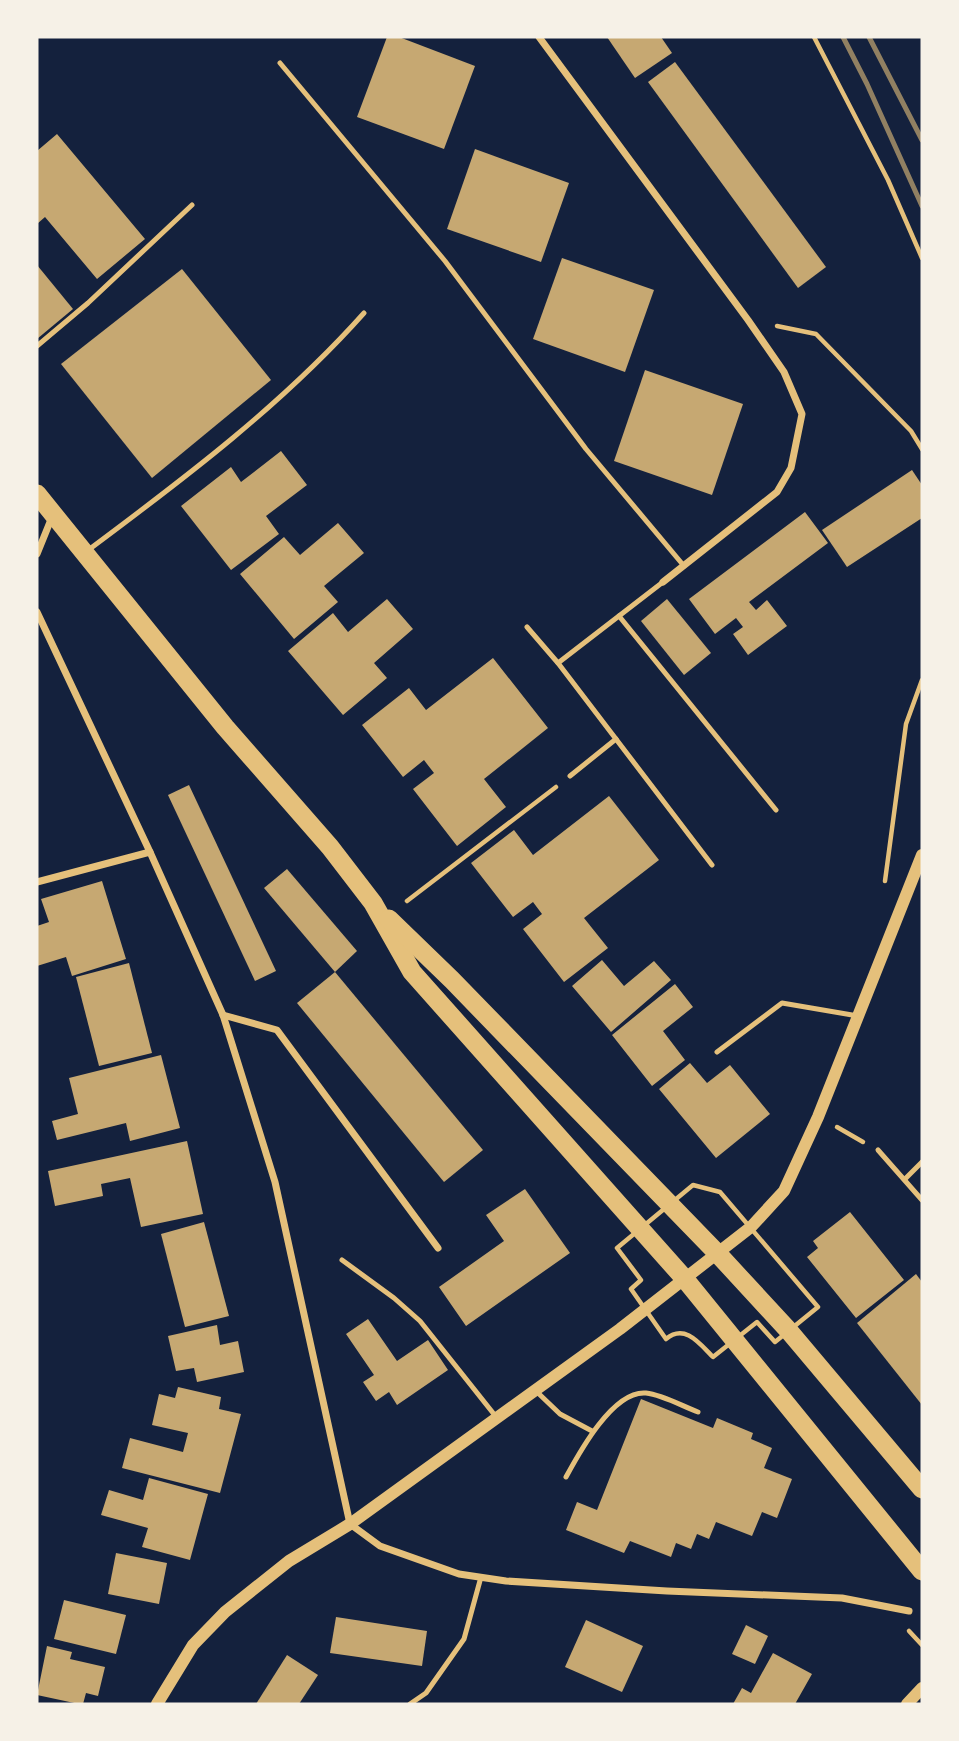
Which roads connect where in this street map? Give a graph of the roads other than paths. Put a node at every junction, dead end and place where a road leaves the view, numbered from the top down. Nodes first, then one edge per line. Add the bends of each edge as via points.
1 (539, 37) edge
2 (279, 63) dead end
3 (192, 205) dead end
4 (365, 313) dead end
5 (37, 346) edge
6 (37, 494) edge
7 (53, 514) junction
8 (85, 553) junction
9 (37, 554) edge
10 (684, 566) junction
11 (663, 582) joint
12 (37, 612) edge
13 (619, 616) junction
14 (527, 627) dead end
15 (558, 663) junction
16 (616, 739) junction
17 (570, 776) road end
18 (776, 810) dead end
19 (150, 852) junction
20 (922, 855) edge
21 (712, 865) dead end
22 (37, 882) edge
23 (380, 910) junction
24 (223, 1015) junction
25 (858, 1016) junction
26 (717, 1052) dead end
27 (878, 1150) road end
28 (922, 1162) edge
29 (905, 1180) junction
30 (922, 1200) edge
31 (438, 1248) dead end
32 (718, 1254) junction
33 (342, 1260) dead end
34 (684, 1278) junction
35 (534, 1390) junction
36 (698, 1412) dead end
37 (497, 1418) junction
38 (592, 1431) junction
39 (566, 1477) dead end
40 (922, 1489) edge
41 (350, 1524) junction
42 (922, 1571) edge
43 (481, 1577) junction
44 (909, 1611) dead end
45 (922, 1688) edge
46 (157, 1704) edge
47 (410, 1704) edge
48 (907, 1704) edge

1 - 10 street via 748,320 783,372 802,414 791,468 777,492
2 - 10 lane via 445,261 586,449
3 - 5 lane
4 - 8 lane via 255,419
6 - 7 highway
7 - 8 highway
7 - 9 street
8 - 23 highway
10 - 11 street
11 - 13 lane
12 - 19 street
13 - 15 lane
13 - 18 lane
14 - 15 lane
15 - 16 lane
16 - 17 lane
16 - 21 lane
19 - 22 street
19 - 24 street
20 - 25 street
23 - 32 highway
23 - 34 highway via 412,972
24 - 31 street via 276,1030
24 - 41 street via 275,1182
25 - 26 lane via 782,1003
25 - 32 street via 783,1191 751,1227
27 - 29 lane
28 - 29 lane
29 - 30 lane
32 - 34 street
32 - 40 highway
33 - 37 lane via 419,1321
34 - 35 street
34 - 42 highway
35 - 37 street
35 - 38 lane via 560,1414
36 - 38 lane via 640,1393
37 - 41 street
38 - 39 lane
41 - 43 street via 380,1546 458,1574
41 - 46 street via 289,1561 225,1612 193,1645
43 - 44 street via 842,1598
43 - 47 lane via 464,1639 426,1693
45 - 48 street

